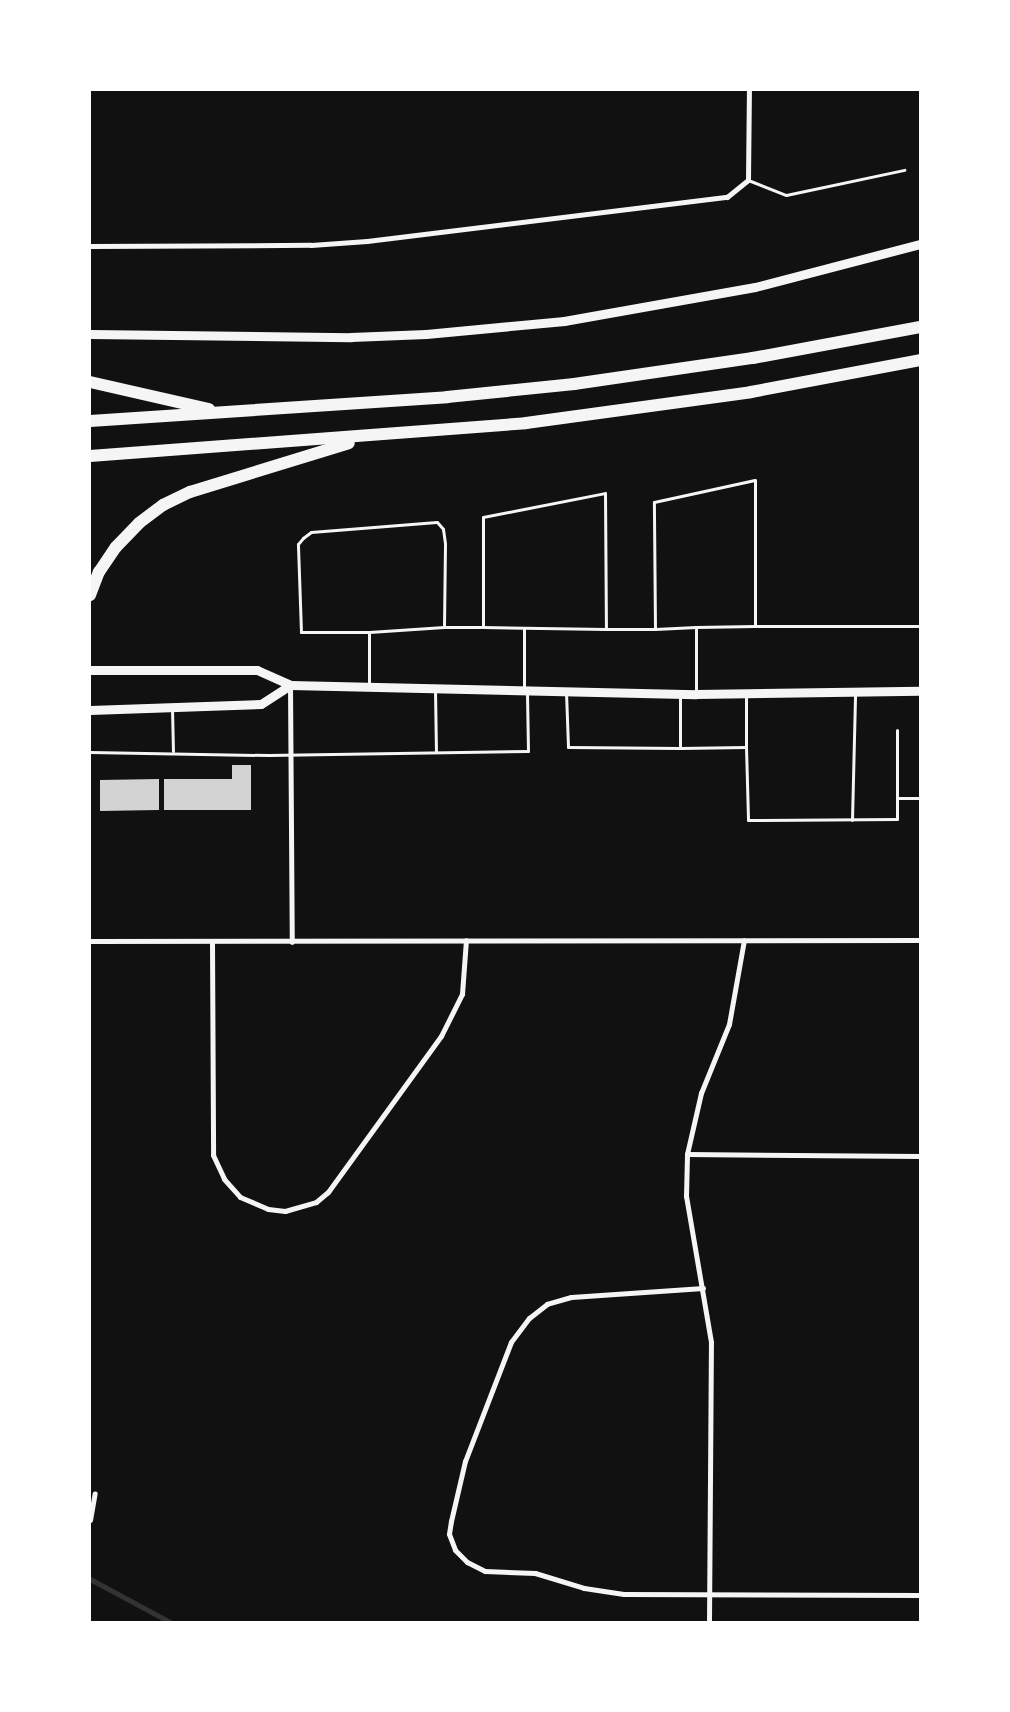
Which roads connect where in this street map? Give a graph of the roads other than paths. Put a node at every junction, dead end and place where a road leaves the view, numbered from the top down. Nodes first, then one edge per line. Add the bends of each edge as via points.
1 (749, 90) edge
2 (904, 170) dead end
3 (748, 180) junction
4 (920, 244) edge
5 (90, 246) edge
6 (920, 327) edge
7 (90, 334) edge
8 (920, 360) edge
9 (90, 382) edge
10 (223, 413) junction
11 (90, 422) edge
12 (370, 437) junction
13 (90, 456) edge
14 (90, 595) edge
15 (754, 626) junction
16 (920, 626) edge
17 (444, 627) junction
18 (483, 627) junction
19 (696, 627) junction
20 (524, 628) junction
21 (654, 629) junction
22 (606, 630) junction
23 (369, 632) junction
24 (90, 670) edge
25 (290, 685) junction
26 (369, 686) junction
27 (436, 687) junction
28 (525, 688) junction
29 (566, 689) junction
30 (920, 691) edge
31 (854, 692) junction
32 (680, 694) junction
33 (696, 694) junction
34 (746, 694) junction
35 (172, 707) junction
36 (90, 710) edge
37 (897, 730) dead end
38 (746, 747) junction
39 (680, 748) junction
40 (173, 751) junction
41 (90, 752) edge
42 (436, 752) junction
43 (291, 754) junction
44 (897, 798) junction
45 (920, 798) edge
46 (852, 820) junction
47 (466, 940) junction
48 (744, 940) junction
49 (920, 940) edge
50 (90, 941) edge
51 (212, 942) junction
52 (292, 942) junction
53 (687, 1154) junction
54 (920, 1156) edge
55 (703, 1288) junction
56 (95, 1493) dead end
57 (90, 1520) edge
58 (708, 1595) junction
59 (920, 1595) edge
60 (709, 1622) edge

1 - 3 street
2 - 3 lane via 786,195
3 - 5 street via 726,197 367,241 285,246
4 - 7 main road via 755,287 564,321 426,334 351,337
6 - 10 highway via 753,358 574,384
8 - 12 highway via 751,392 632,410
9 - 10 highway
10 - 11 highway
12 - 13 highway
12 - 14 highway via 190,492 163,506 139,523 116,547 99,572
15 - 16 lane
15 - 19 lane
15 - 21 lane via 754,480 654,502
17 - 18 lane
17 - 23 lane
17 - 23 lane via 445,544 443,529 437,522 311,532 298,544 301,632
18 - 20 lane
18 - 22 lane via 483,517 605,494
19 - 21 lane
19 - 33 lane
20 - 22 lane
20 - 28 lane
21 - 22 lane
23 - 26 lane
24 - 25 main road via 257,670
25 - 26 main road
25 - 35 main road via 261,704
25 - 43 street
26 - 27 main road
27 - 28 main road
27 - 42 lane
28 - 29 main road
28 - 42 lane via 528,751
29 - 32 main road
29 - 39 lane via 568,747
30 - 31 main road
31 - 34 main road
31 - 46 lane
32 - 33 main road
32 - 39 lane
33 - 34 main road
34 - 38 lane
35 - 36 main road
35 - 40 lane
37 - 44 lane
38 - 39 lane
38 - 46 lane via 748,820
40 - 41 lane
40 - 43 lane
42 - 43 lane
43 - 52 street
44 - 45 lane
44 - 46 lane via 897,819
47 - 48 street
47 - 51 street via 462,994 441,1036 328,1192 316,1202 285,1211 268,1209 240,1196 224,1179 213,1155
47 - 52 street
48 - 49 street
48 - 53 street via 729,1024 701,1094
50 - 51 street
51 - 52 street
53 - 54 street
53 - 55 street via 686,1196
55 - 58 street via 711,1342
55 - 58 street via 571,1297 547,1304 529,1318 511,1342 465,1461 450,1534 455,1550 467,1562 485,1570 535,1573 602,1592
56 - 57 street
58 - 59 street
58 - 60 street

